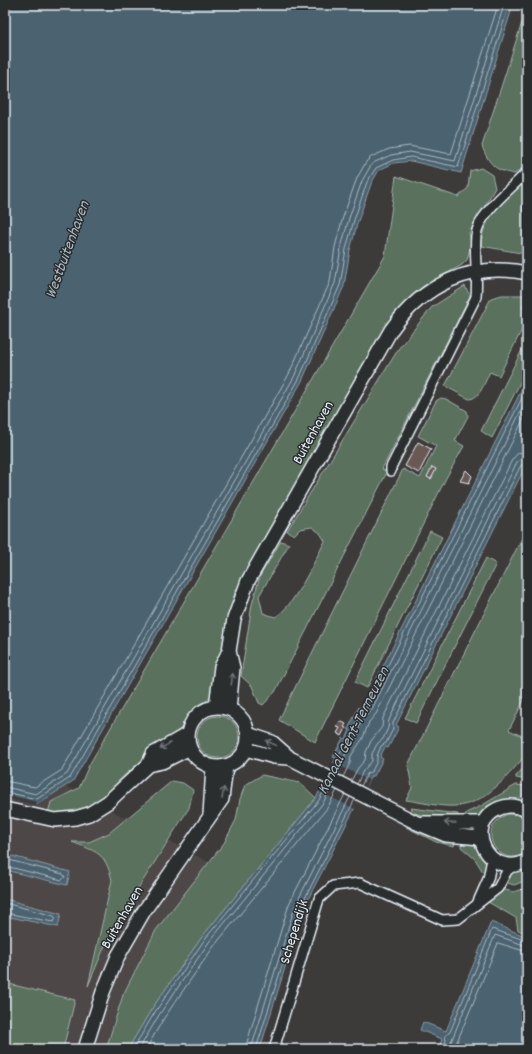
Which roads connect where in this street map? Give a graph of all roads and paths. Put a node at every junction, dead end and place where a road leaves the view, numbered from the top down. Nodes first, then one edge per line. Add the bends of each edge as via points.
1 (527, 172) edge
2 (478, 272) junction
3 (527, 273) edge
4 (391, 471) dead end
5 (229, 651) junction
6 (216, 707) junction
7 (229, 708) junction
8 (188, 734) junction
9 (248, 734) junction
10 (190, 748) junction
11 (246, 749) junction
12 (290, 758) junction
13 (148, 765) junction
14 (226, 766) junction
15 (213, 767) junction
16 (525, 805) edge
17 (5, 809) edge
18 (210, 815) junction
19 (417, 823) junction
20 (484, 823) junction
21 (481, 838) junction
22 (492, 859) junction
23 (527, 861) edge
24 (514, 866) junction
25 (476, 905) junction
26 (85, 1049) edge
27 (274, 1049) edge

1 - 2 street via 499,198 481,222 476,234
2 - 3 main road, Buitenhaven via 512,270
2 - 4 street via 476,297
2 - 5 main road, Buitenhaven via 453,278 429,292 402,314 391,330 254,568 234,619
5 - 6 main road, Buitenhaven via 221,667
7 -> 5 main road, Buitenhaven via 233,668
6 - 7 main road
6 - 8 main road via 198,714 190,725
7 - 9 main road via 240,716
8 - 10 main road
8 -> 13 main road via 153,754
9 - 11 main road
12 -> 9 main road via 272,742
10 - 13 main road via 162,762
10 - 15 main road via 200,762
11 - 12 main road via 274,757
11 - 14 main road via 238,760
12 - 19 main road
13 - 17 main road via 108,802 89,814 54,820
14 - 15 main road
18 -> 14 main road, Buitenhaven via 222,799
15 - 18 main road, Buitenhaven
16 - 20 main road via 504,806 489,815
18 - 26 main road, Buitenhaven via 199,835 144,911 118,956 103,992
20 -> 19 main road
19 - 21 main road via 446,835
20 - 21 main road
21 - 22 main road via 486,853
22 - 24 main road
22 - 25 street, Schependijk via 488,879
23 - 24 main road
24 - 25 street, Schependijk via 507,871 498,888
25 - 27 street, Schependijk via 458,919 442,920 360,883 333,886 319,899

